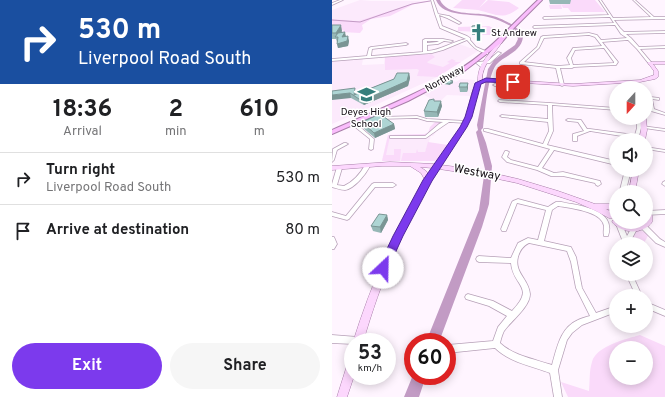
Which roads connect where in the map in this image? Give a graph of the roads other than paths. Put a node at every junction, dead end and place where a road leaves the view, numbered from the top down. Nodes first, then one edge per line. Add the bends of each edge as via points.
1 (342, 0) edge
2 (432, 0) edge
3 (537, 0) edge
4 (540, 0) edge
5 (600, 0) edge
6 (634, 0) edge
7 (332, 4) edge
8 (436, 14) junction
9 (611, 17) junction
10 (544, 18) dead end
11 (653, 18) junction
12 (665, 18) edge
13 (460, 23) dead end
14 (615, 24) junction
15 (512, 25) junction
16 (534, 27) dead end
17 (665, 32) edge
18 (622, 33) junction
19 (469, 39) junction
20 (502, 39) junction
21 (630, 39) junction
22 (451, 41) dead end
23 (599, 41) junction
24 (406, 44) dead end
25 (394, 46) junction
26 (604, 47) junction
27 (665, 47) edge
28 (638, 48) junction
29 (409, 51) dead end
30 (485, 51) junction
31 (425, 52) junction
32 (350, 53) dead end
33 (499, 53) dead end
34 (369, 55) junction
35 (332, 60) edge
36 (650, 63) junction
37 (665, 63) edge
38 (483, 64) junction
39 (558, 67) junction
40 (572, 67) junction
41 (483, 81) junction
42 (640, 81) edge
43 (609, 82) edge
44 (562, 84) junction
45 (658, 99) dead end
46 (500, 101) dead end
47 (550, 104) junction
48 (609, 108) edge
49 (665, 114) edge
50 (502, 117) dead end
51 (568, 120) dead end
52 (449, 121) junction
53 (551, 121) junction
54 (466, 122) junction
55 (332, 127) edge
56 (644, 127) joint
57 (486, 130) dead end
58 (665, 130) edge
59 (586, 131) junction
60 (332, 132) edge
61 (609, 133) edge
62 (641, 133) edge
63 (392, 137) dead end
64 (399, 137) junction
65 (575, 140) dead end
66 (398, 143) dead end
67 (346, 144) dead end
68 (544, 146) junction
69 (552, 148) junction
70 (371, 149) dead end
71 (653, 149) edge
72 (665, 151) edge
73 (507, 152) dead end
74 (332, 160) edge
75 (609, 161) edge
76 (409, 164) junction
77 (367, 166) junction
78 (438, 167) junction
79 (336, 168) edge
80 (539, 169) junction
81 (428, 180) junction
82 (598, 184) dead end
83 (393, 185) dead end
84 (593, 206) junction
85 (609, 206) edge
86 (549, 209) junction
87 (653, 212) edge
88 (665, 212) edge
89 (332, 214) edge
90 (609, 216) edge
91 (504, 229) dead end
92 (634, 229) edge
93 (646, 229) edge
94 (606, 234) dead end
95 (629, 237) edge
96 (332, 239) edge
97 (540, 242) junction
98 (665, 245) edge
99 (332, 247) edge
100 (479, 259) dead end
101 (514, 260) junction
102 (468, 297) dead end
103 (653, 308) edge
104 (609, 311) edge
105 (665, 313) edge
106 (512, 316) junction
107 (594, 316) junction
108 (361, 333) edge
109 (332, 339) edge
110 (344, 340) edge
111 (496, 344) junction
112 (456, 348) edge
113 (554, 370) junction
114 (346, 385) edge
115 (342, 397) edge
116 (558, 397) edge

1 - 7 street
2 - 8 street
3 - 15 highway, Northway
4 - 15 highway, Northway
5 - 9 street
6 - 11 street
8 - 13 street
8 - 19 street via 443,29
9 - 10 street
9 - 11 street
9 - 14 street
11 - 12 street
14 - 16 street
14 - 18 street
15 - 20 highway, Northway
15 - 30 highway, Northway
17 - 18 street
18 - 21 street
19 - 30 street via 475,48
19 - 31 street via 443,50
20 - 30 highway, Northway
20 - 38 main road
21 - 23 street
21 - 28 street
22 - 31 street via 425,40
23 - 26 street
23 - 39 street via 591,34 543,37 535,51 521,62
24 - 25 street
25 - 29 street via 395,52
25 - 34 street via 371,48
26 - 40 street via 574,49 569,58
26 - 40 street via 615,64
27 - 28 street
28 - 36 street
30 - 55 highway, Northway via 424,86
30 - 60 highway, Northway via 456,74 428,89
31 - 34 street
32 - 34 street via 349,55
33 - 38 street
34 - 35 street
36 - 37 main road
36 - 42 main road via 656,76
38 - 41 main road
39 - 40 street
39 - 44 street
41 - 44 main road
41 - 54 main road via 476,85
43 - 44 main road
45 - 49 street via 650,97 652,110
46 - 47 street
47 - 48 street
47 - 53 street
50 - 53 street
51 - 59 street via 579,121
52 - 54 street
52 - 64 street via 426,137
52 - 70 street via 381,116 357,127 372,139
53 - 68 street via 550,135
54 - 78 main road
56 - 58 street
56 - 62 main road
57 - 68 street
59 - 61 street
59 - 65 street via 575,135
63 - 64 street
64 - 66 street
67 - 74 street via 335,149
68 - 69 street
69 - 75 street
69 - 80 street
71 - 72 street
73 - 80 street via 504,157 509,161
76 - 77 main road, Westway
76 - 78 main road, Westway
76 - 81 main road via 424,172
77 - 79 main road, Westway
77 - 79 street via 352,184 345,188 334,186
78 - 81 main road
78 - 84 main road, Westway via 500,177
80 - 82 street via 552,175 563,174
81 - 108 main road via 383,268
83 - 89 street via 374,185 347,218
84 - 85 main road, Westway
84 - 90 main road, Westway
86 - 91 street via 515,202
86 - 94 street via 557,204 593,211 607,223
86 - 97 street
87 - 88 street
92 - 95 street
93 - 98 street
96 - 99 street
97 - 101 street via 523,242
97 - 107 street via 569,249 572,253 580,289
100 - 101 street
101 - 106 street via 516,271 527,292 523,304
102 - 106 street via 491,303
103 - 105 street
104 - 107 street
106 - 111 street via 501,328
107 - 113 street via 569,331 564,338
109 - 110 street
111 - 112 street
111 - 113 street via 500,350
113 - 116 street
114 - 115 main road

